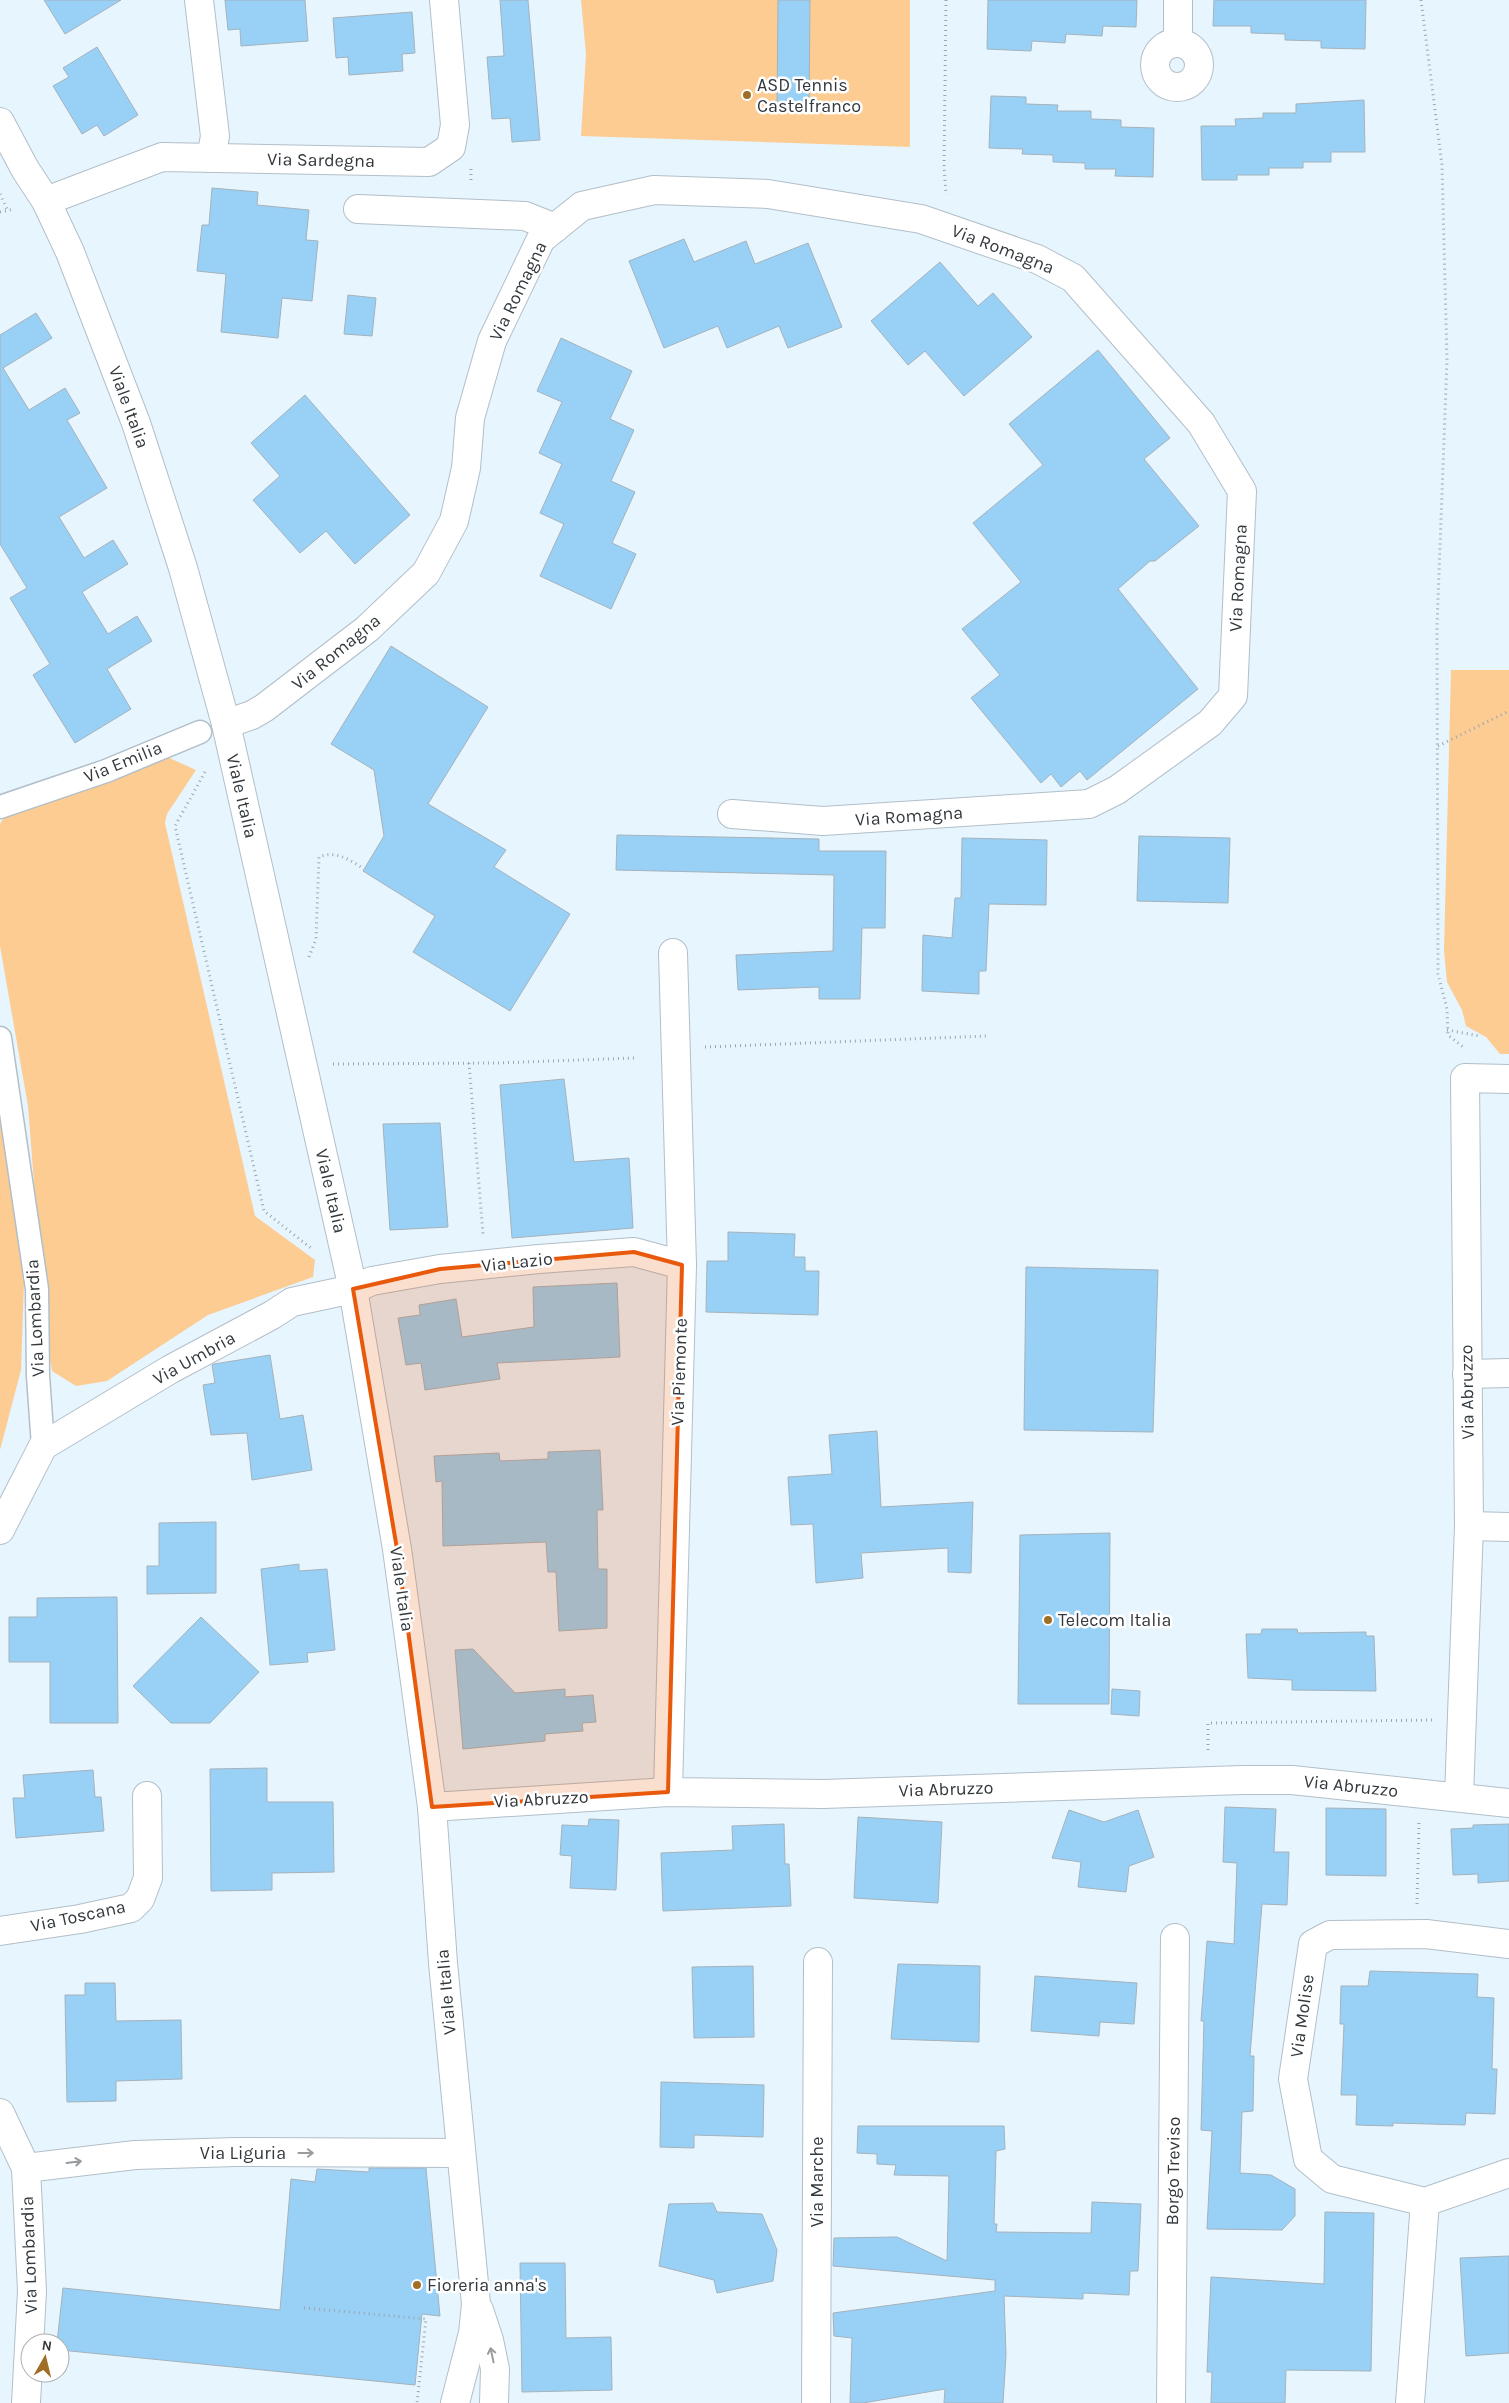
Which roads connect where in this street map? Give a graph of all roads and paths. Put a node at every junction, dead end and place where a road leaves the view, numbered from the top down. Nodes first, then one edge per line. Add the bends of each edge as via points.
1 (199, 0) edge
2 (444, 0) edge
3 (946, 0) edge
4 (1178, 0) edge
5 (1421, 0) edge
6 (1178, 43) dead end
7 (0, 122) edge
8 (211, 158) junction
9 (0, 194) edge
10 (46, 201) junction
11 (13, 208) dead end
12 (358, 209) dead end
13 (7, 210) junction
14 (0, 212) edge
15 (555, 228) junction
16 (949, 228) junction
17 (1509, 711) edge
18 (226, 724) junction
19 (200, 732) joint
20 (1438, 746) junction
21 (0, 807) edge
22 (732, 814) dead end
23 (364, 869) dead end
24 (673, 952) dead end
25 (306, 962) dead end
26 (1447, 1030) junction
27 (1448, 1035) dead end
28 (987, 1036) dead end
29 (1480, 1036) dead end
30 (0, 1038) edge
31 (700, 1047) dead end
32 (634, 1058) dead end
33 (469, 1062) junction
34 (328, 1064) dead end
35 (1509, 1079) edge
36 (318, 1253) dead end
37 (486, 1265) junction
38 (682, 1265) junction
39 (353, 1289) junction
40 (1509, 1373) edge
41 (1467, 1374) junction
42 (44, 1446) junction
43 (1469, 1526) junction
44 (1509, 1526) edge
45 (0, 1530) edge
46 (1433, 1720) dead end
47 (1208, 1756) dead end
48 (668, 1792) junction
49 (1420, 1793) junction
50 (147, 1796) dead end
51 (1459, 1796) junction
52 (1509, 1803) edge
53 (432, 1806) junction
54 (0, 1931) edge
55 (1416, 1935) junction
56 (1175, 1938) dead end
57 (1509, 1944) edge
58 (818, 1962) dead end
59 (0, 2113) edge
60 (460, 2153) junction
61 (26, 2168) junction
62 (1509, 2172) edge
63 (1426, 2202) junction
64 (476, 2304) junction
65 (304, 2308) dead end
66 (26, 2403) edge
67 (417, 2403) edge
68 (455, 2403) edge
69 (494, 2403) edge
70 (816, 2403) edge
71 (1171, 2403) edge
72 (1410, 2403) edge

1 - 8 street via 215,136
2 - 8 street, Via Sardegna via 455,125 451,147 429,162
3 - 16 path via 944,167
4 - 6 street
5 - 20 path via 1442,166 1446,340 1437,626
7 - 10 street, Viale Italia via 24,169
8 - 10 street, Via Sardegna via 162,157
9 - 13 path
10 - 18 street, Viale Italia via 77,270 136,423 183,568
11 - 13 path
12 - 15 street via 525,216
13 - 14 path
15 - 16 street, Via Romagna via 582,206 654,190 768,194 921,219
15 - 18 street, Via Romagna via 541,239 492,341 470,418 466,468 454,521 426,573 367,629 264,708
16 - 22 street, Via Romagna via 1037,259 1073,278 1201,423 1242,491 1232,696 1210,723 1117,790 1089,804 824,821
17 - 20 path
18 - 39 street, Viale Italia
19 - 21 street, Via Emilia via 106,771
19 - 36 path via 207,769 175,826 264,1211
20 - 26 path via 1438,974 1447,1009
23 - 25 path via 340,855 319,857 316,939
24 - 38 street, Via Piemonte
26 - 27 path
26 - 29 path
28 - 31 path
30 - 42 street, Via Lombardia via 37,1289 38,1376
32 - 33 path
33 - 34 path
33 - 37 path
35 - 41 street, Via Abruzzo via 1465,1078
37 - 38 street, Via Lazio via 634,1252
37 - 39 street, Via Lazio via 372,1281
38 - 48 street, Via Piemonte
39 - 42 street, Via Umbria via 292,1302 171,1369
39 - 53 street, Viale Italia via 397,1550
40 - 41 street
41 - 43 street, Via Abruzzo
42 - 45 street
43 - 44 street
43 - 51 street, Via Abruzzo
46 - 47 path via 1208,1723
48 - 49 street, Via Abruzzo via 823,1794 1292,1780
48 - 53 street, Via Abruzzo
49 - 51 street, Via Abruzzo
49 - 55 path
50 - 54 street, Via Toscana via 148,1878 140,1899 131,1908
51 - 52 street, Via Abruzzo
53 - 60 street, Viale Italia
55 - 57 street, Via Molise
55 - 63 street, Via Molise via 1330,1935 1313,1944 1293,2079 1308,2159 1332,2179
56 - 71 street, Borgo Treviso
58 - 70 street, Via Marche
59 - 61 street, Via Lombardia
61 -> 60 street, Via Liguria via 135,2155
60 - 64 street, Viale Italia
61 - 66 street, Via Lombardia via 32,2291
62 - 63 street
63 - 72 street
64 - 68 street, Viale Italia via 473,2333
69 -> 64 street, Viale Italia via 495,2369
65 - 67 path via 426,2319

